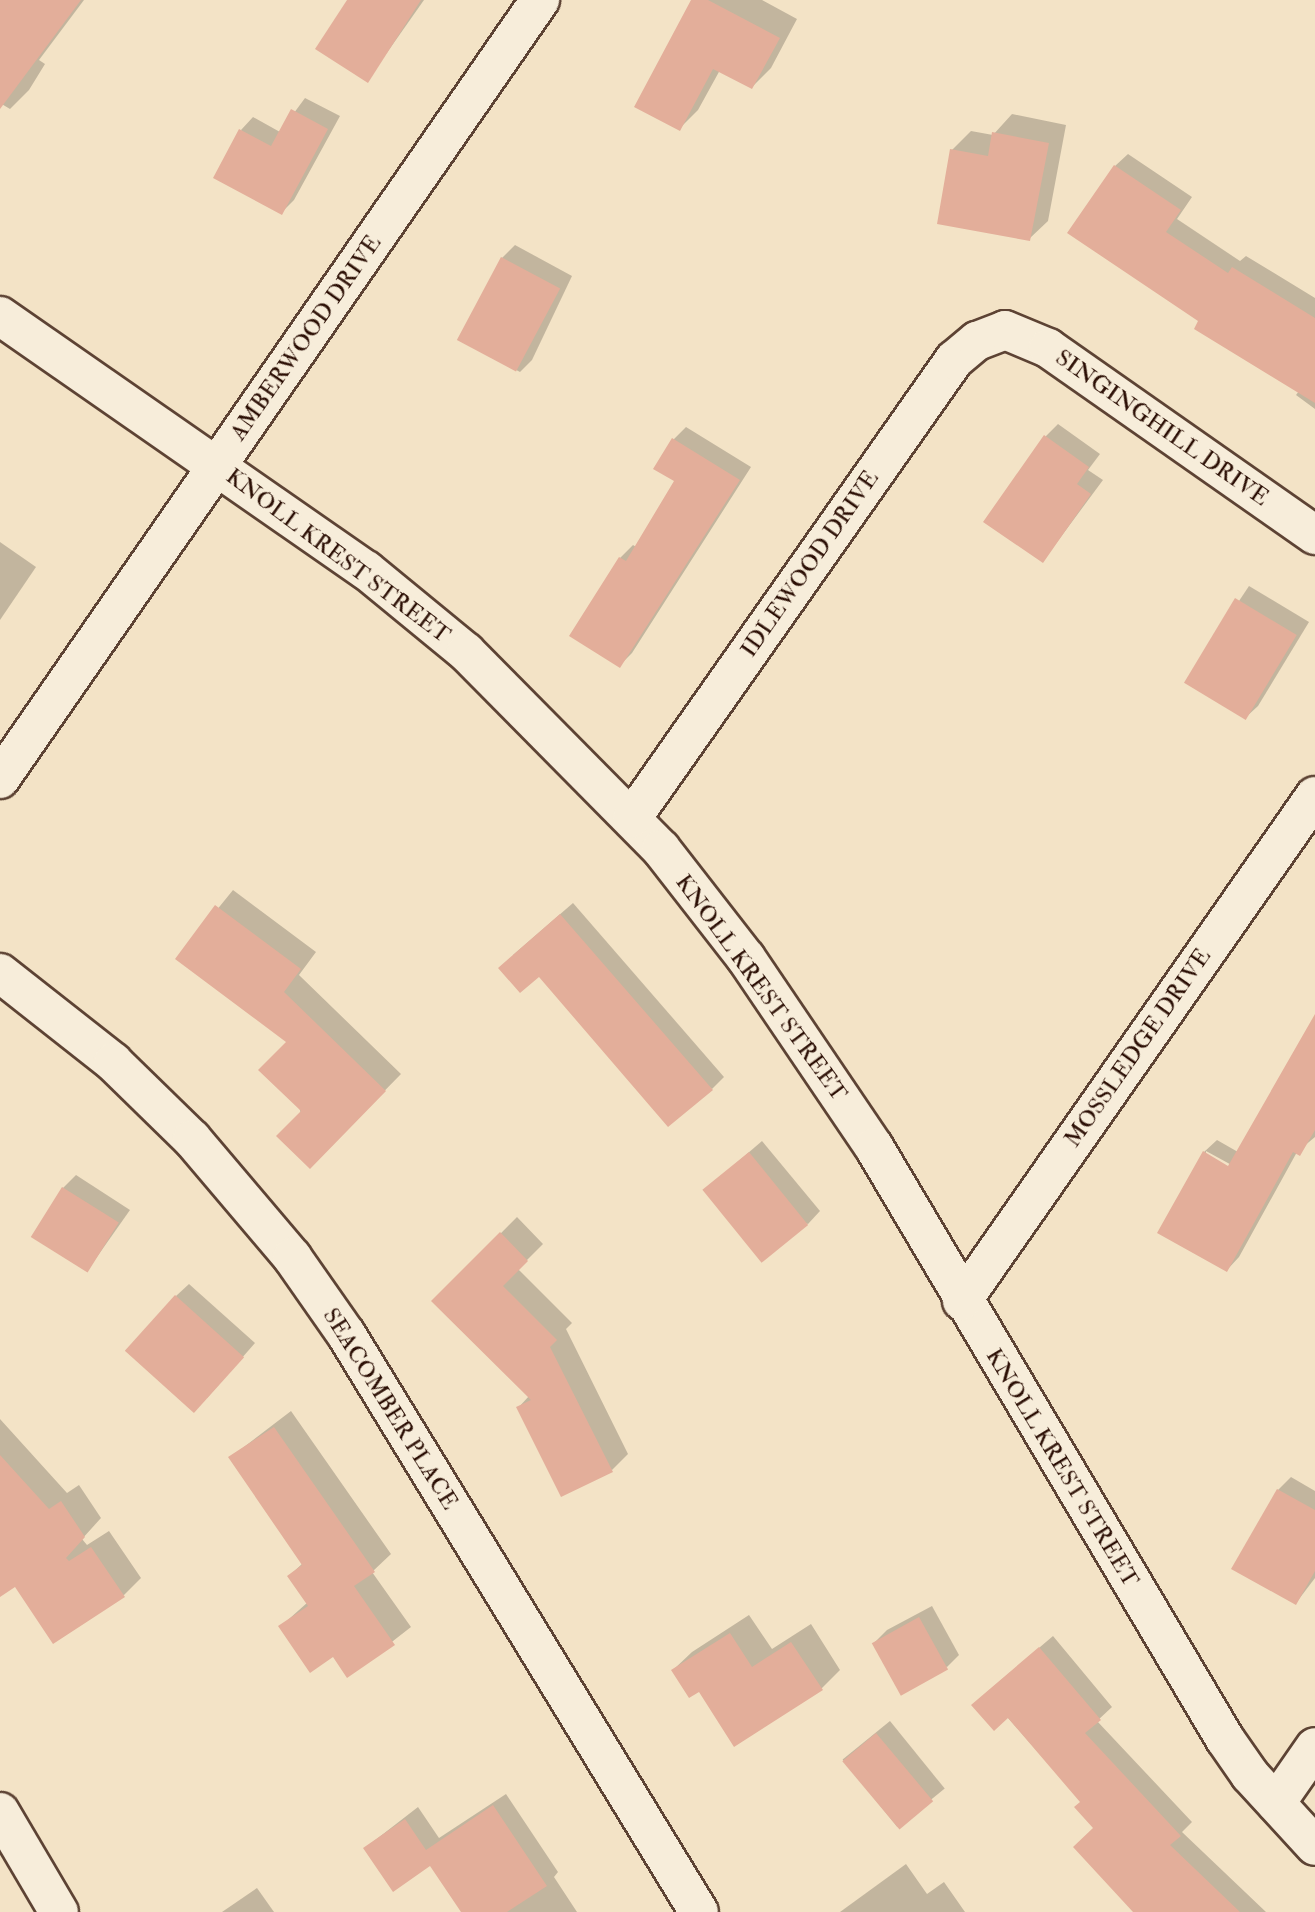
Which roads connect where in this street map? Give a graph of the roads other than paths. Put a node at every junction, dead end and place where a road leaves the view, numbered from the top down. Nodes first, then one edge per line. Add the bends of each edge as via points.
1 (540, 0) edge
2 (0, 316) edge
3 (1005, 330) joint
4 (218, 466) junction
5 (1315, 535) edge
6 (0, 779) edge
7 (1315, 796) edge
8 (632, 818) junction
9 (0, 973) edge
10 (962, 1301) junction
11 (1315, 1747) edge
12 (1276, 1803) junction
13 (0, 1812) edge
14 (1315, 1846) edge
15 (59, 1912) edge
16 (699, 1912) edge

1 - 4 street, AMBERWOOD DRIVE
2 - 4 street, KNOLL KREST STREET
3 - 5 street, SINGINGHILL DRIVE via 1065,358
3 - 8 street, IDLEWOOD DRIVE via 977,341 954,360
4 - 6 street, AMBERWOOD DRIVE
4 - 8 street, KNOLL KREST STREET via 366,570 466,652
7 - 10 street, MOSSLEDGE DRIVE
8 - 10 street, KNOLL KREST STREET via 753,969 874,1147
9 - 16 street, SEACOMBER PLACE via 113,1062 192,1139 292,1257 346,1334
10 - 12 street, KNOLL KREST STREET via 1225,1740
11 - 12 street
12 - 14 street, KNOLL KREST STREET
13 - 15 street

